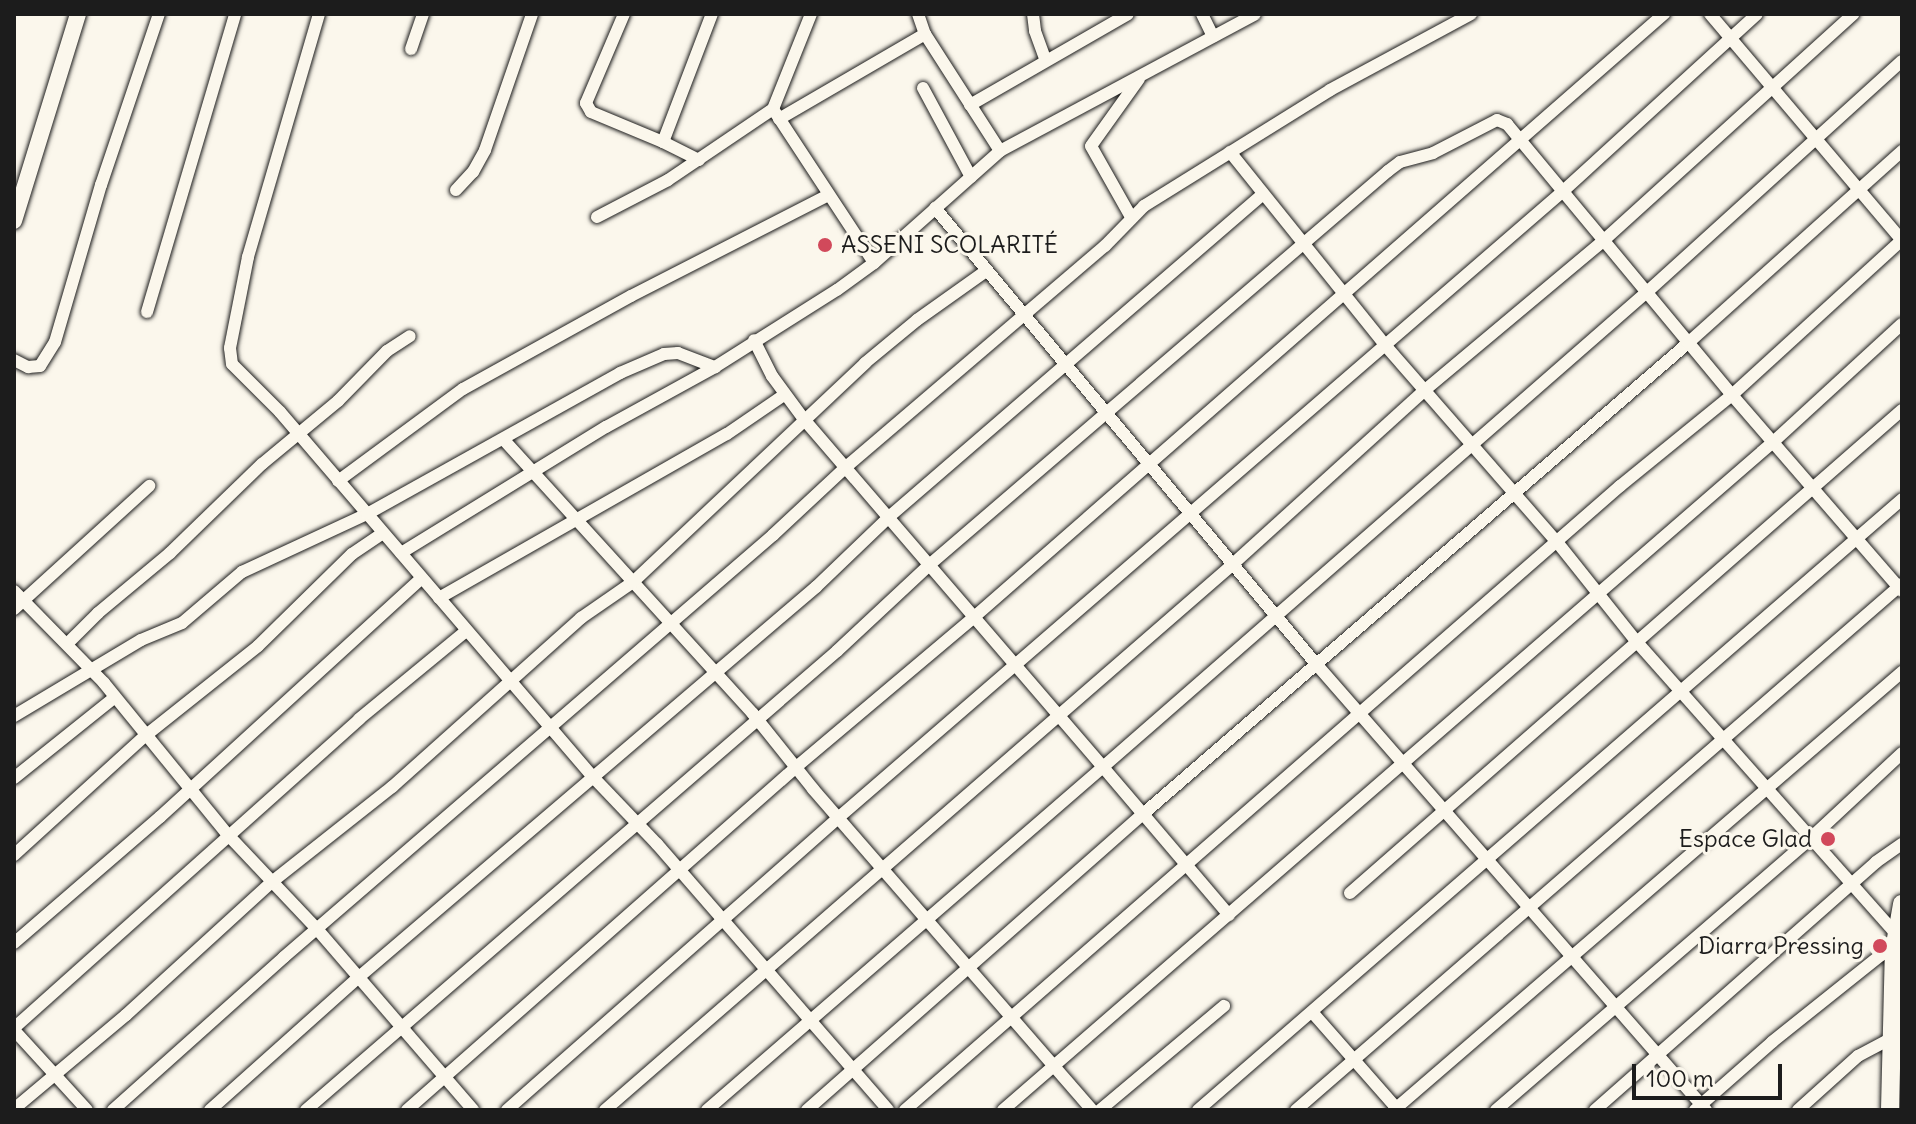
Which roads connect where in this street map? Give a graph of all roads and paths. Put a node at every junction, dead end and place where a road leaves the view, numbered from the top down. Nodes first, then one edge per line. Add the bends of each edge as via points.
1 (78, 14) edge
2 (159, 14) edge
3 (235, 14) edge
4 (319, 14) edge
5 (423, 14) edge
6 (532, 14) edge
7 (624, 14) edge
8 (712, 14) edge
9 (811, 14) edge
10 (918, 14) edge
11 (1033, 14) edge
12 (1128, 14) edge
13 (1202, 14) edge
14 (1255, 14) edge
15 (1471, 14) edge
16 (1664, 14) edge
17 (1710, 14) edge
18 (1757, 14) edge
19 (1853, 14) edge
20 (925, 34) junction
21 (1213, 37) junction
22 (1731, 39) junction
23 (411, 49) dead end
24 (1045, 59) junction
25 (1902, 61) edge
26 (1139, 79) junction
27 (923, 88) dead end
28 (1773, 88) junction
29 (970, 105) junction
30 (776, 114) junction
31 (1519, 140) junction
32 (1818, 140) junction
33 (663, 142) junction
34 (1000, 151) junction
35 (1902, 151) edge
36 (1230, 152) junction
37 (699, 160) junction
38 (971, 177) junction
39 (456, 190) dead end
40 (1859, 191) junction
41 (1561, 193) junction
42 (1263, 194) junction
43 (828, 195) junction
44 (18, 198) edge
45 (935, 208) junction
46 (597, 217) dead end
47 (1131, 217) junction
48 (14, 221) edge
49 (1902, 240) edge
50 (1603, 241) junction
51 (1304, 244) junction
52 (874, 263) junction
53 (986, 271) junction
54 (1647, 292) junction
55 (1343, 294) junction
56 (147, 312) dead end
57 (1024, 317) junction
58 (1902, 324) edge
59 (410, 336) dead end
60 (754, 340) junction
61 (1688, 343) junction
62 (1385, 345) junction
63 (14, 360) edge
64 (1064, 365) junction
65 (715, 367) junction
66 (1425, 390) junction
67 (784, 395) junction
68 (1732, 395) junction
69 (1902, 410) edge
70 (1107, 415) junction
71 (803, 418) junction
72 (297, 433) junction
73 (504, 440) junction
74 (1772, 443) junction
75 (1470, 444) junction
76 (1148, 463) junction
77 (846, 467) junction
78 (531, 473) junction
79 (338, 481) junction
80 (149, 486) dead end
81 (1814, 488) junction
82 (1514, 494) junction
83 (1902, 499) edge
84 (1189, 512) junction
85 (367, 514) junction
86 (890, 516) junction
87 (575, 520) junction
88 (383, 533) junction
89 (1858, 539) junction
90 (1557, 542) junction
91 (401, 553) junction
92 (1233, 564) junction
93 (928, 566) junction
94 (421, 579) junction
95 (633, 582) junction
96 (1901, 587) edge
97 (14, 591) edge
98 (1599, 592) junction
99 (439, 598) junction
100 (19, 605) edge
101 (1276, 617) junction
102 (973, 618) junction
103 (670, 622) junction
104 (466, 631) junction
105 (1636, 641) junction
106 (67, 644) junction
107 (1317, 665) junction
108 (1015, 666) junction
109 (93, 671) junction
110 (715, 672) junction
111 (1902, 672) edge
112 (511, 679) junction
113 (1680, 689) junction
114 (115, 697) junction
115 (1361, 713) junction
116 (1058, 715) junction
117 (14, 716) edge
118 (757, 720) junction
119 (551, 725) junction
120 (145, 736) junction
121 (1726, 739) junction
122 (1902, 753) edge
123 (1403, 763) junction
124 (1103, 767) junction
125 (795, 768) junction
126 (592, 776) junction
127 (14, 778) edge
128 (191, 787) junction
129 (1769, 788) junction
130 (1446, 811) junction
131 (1143, 814) junction
132 (838, 818) junction
133 (636, 822) junction
134 (229, 836) junction
135 (1812, 837) junction
136 (1902, 844) edge
137 (14, 855) edge
138 (1487, 859) junction
139 (1187, 864) junction
140 (885, 870) junction
141 (680, 872) junction
142 (273, 881) junction
143 (1853, 885) junction
144 (1350, 893) dead end
145 (1529, 910) junction
146 (1229, 915) junction
147 (722, 919) junction
148 (927, 920) junction
149 (1899, 925) edge
150 (317, 929) junction
151 (14, 943) edge
152 (1570, 957) junction
153 (968, 967) junction
154 (766, 971) junction
155 (359, 977) junction
156 (1898, 994) edge
157 (1224, 1006) dead end
158 (1615, 1008) junction
159 (1312, 1012) junction
160 (1012, 1016) junction
161 (810, 1021) junction
162 (401, 1027) junction
163 (14, 1029) edge
164 (1893, 1037) junction
165 (1657, 1056) junction
166 (1353, 1059) junction
167 (1897, 1064) edge
168 (1056, 1066) junction
169 (854, 1069) junction
170 (54, 1073) junction
171 (445, 1075) junction
172 (1701, 1108) edge
173 (14, 1109) edge
174 (1396, 1109) edge
175 (87, 1110) edge
176 (113, 1110) edge
177 (210, 1110) edge
178 (306, 1110) edge
179 (407, 1110) edge
180 (473, 1110) edge
181 (507, 1110) edge
182 (605, 1110) edge
183 (707, 1110) edge
184 (807, 1110) edge
185 (888, 1110) edge
186 (905, 1110) edge
187 (1003, 1110) edge
188 (1092, 1110) edge
189 (1100, 1110) edge
190 (1198, 1110) edge
191 (1296, 1110) edge
192 (1496, 1110) edge
193 (1595, 1110) edge
194 (1798, 1110) edge
195 (1890, 1110) edge

1 - 44 street
2 - 63 street via 55,342 40,366
3 - 56 street
4 - 72 street via 251,243 230,348 232,364
5 - 23 street
6 - 39 street via 485,150
7 - 33 street via 586,103 591,112
8 - 33 street
9 - 30 street
10 - 20 street
11 - 24 street
12 - 24 street
13 - 21 street
14 - 21 street
15 - 36 street via 1330,90
16 - 31 street
17 - 22 street
18 - 22 street
19 - 28 street
20 - 29 street
20 - 30 street
21 - 26 street
22 - 28 street
22 - 41 street
24 - 29 street
25 - 32 street
26 - 34 street
26 - 47 street via 1091,146
27 - 38 street
28 - 32 street
28 - 50 street
29 - 34 street
30 - 37 street
30 - 43 street
31 - 41 street
31 - 51 street via 1497,120 1433,153 1400,162
31 - 55 street
32 - 40 street
32 - 54 street
33 - 37 street
34 - 38 street
35 - 40 street
36 - 42 street
36 - 47 street
37 - 46 street
38 - 45 street
40 - 49 street
40 - 61 street
41 - 50 street
41 - 62 street
42 - 51 street
42 - 64 street
43 - 52 street
43 - 79 street via 463,389
44 - 48 street
45 - 52 street
45 - 53 street
47 - 57 street
49 - 68 street
50 - 54 street
50 - 66 street
51 - 55 street
51 - 70 street
52 - 60 street
53 - 57 street
53 - 71 street via 917,320
54 - 61 street
54 - 75 street
55 - 62 street
55 - 76 street
57 - 64 street
57 - 77 street
58 - 74 street
59 - 72 street
60 - 65 street
60 - 67 street
61 - 68 street
61 - 82 street
62 - 66 street
62 - 84 street
64 - 70 street
64 - 86 street
65 - 73 street via 678,353 664,354 620,373
65 - 78 street
66 - 75 street
66 - 92 street
67 - 71 street
67 - 87 street via 727,434
68 - 74 street
68 - 90 street
69 - 81 street
70 - 76 street
70 - 93 street
71 - 77 street
71 - 95 street
72 - 79 street
72 - 106 street
73 - 78 street
73 - 85 street
74 - 81 street
74 - 98 street
75 - 82 street
75 - 101 street
76 - 84 street
76 - 102 street
77 - 86 street
77 - 103 street
78 - 87 street
78 - 91 street
79 - 85 street
80 - 100 street
81 - 89 street
81 - 105 street
82 - 90 street
82 - 107 street
83 - 89 street
84 - 92 street
84 - 108 street
85 - 88 street
85 - 109 street via 242,572 197,613
86 - 93 street
86 - 110 street
87 - 95 street
87 - 99 street
88 - 91 street
88 - 120 street via 352,554 258,646
89 - 96 street
89 - 113 street
90 - 98 street
90 - 115 street
91 - 94 street
92 - 101 street
92 - 116 street
93 - 102 street
93 - 118 street
94 - 99 street
94 - 128 street
95 - 103 street
95 - 112 street via 581,618
96 - 121 street
97 - 100 street
98 - 105 street
98 - 123 street
99 - 104 street
100 - 106 street
101 - 107 street
101 - 124 street
102 - 108 street
102 - 125 street
103 - 110 street
103 - 119 street
104 - 112 street
104 - 134 street
105 - 113 street
105 - 130 street
106 - 109 street
107 - 115 street
107 - 131 street
108 - 116 street
108 - 132 street
109 - 114 street
109 - 117 street
110 - 118 street
110 - 126 street
111 - 129 street
112 - 119 street
112 - 142 street via 392,787
113 - 121 street
113 - 138 street
114 - 120 street
114 - 127 street
115 - 123 street
115 - 139 street
116 - 124 street
116 - 140 street
118 - 125 street
118 - 133 street
119 - 126 street
119 - 150 street
120 - 128 street
120 - 137 street
121 - 129 street
121 - 145 street
122 - 135 street
123 - 130 street
123 - 146 street
124 - 131 street
124 - 148 street
125 - 132 street
125 - 141 street
126 - 133 street
126 - 155 street
128 - 134 street
128 - 151 street
129 - 135 street
129 - 152 street
130 - 138 street
130 - 144 street
131 - 139 street
131 - 153 street
132 - 140 street
132 - 147 street
133 - 141 street
133 - 162 street
134 - 142 street
134 - 163 street
135 - 143 street
135 - 158 street
136 - 143 street
138 - 145 street
138 - 159 street
139 - 146 street
139 - 160 street
140 - 148 street
140 - 154 street
141 - 147 street
141 - 171 street
142 - 150 street
142 - 170 street
143 - 149 street
143 - 165 street
145 - 152 street
145 - 166 street
146 - 168 street
147 - 154 street
147 - 181 street
148 - 153 street
148 - 161 street
149 - 156 main road
149 - 172 street via 1881,955 1772,1042
150 - 155 street
150 - 176 street
152 - 158 street
152 - 174 street
153 - 160 street
153 - 169 street
154 - 161 street
154 - 182 street
155 - 162 street
155 - 177 street
156 - 164 main road
157 - 189 street
158 - 165 street
158 - 192 street
159 - 166 street
159 - 190 street
160 - 168 street
160 - 186 street
161 - 169 street
161 - 183 street
162 - 171 street
162 - 178 street
163 - 170 street
164 - 167 main road
164 - 194 street via 1858,1056
165 - 172 street
165 - 193 street
166 - 174 street
166 - 191 street
167 - 195 main road
168 - 187 street
168 - 188 street
169 - 184 street
169 - 185 street
170 - 173 street
170 - 175 street
171 - 179 street
171 - 180 street

